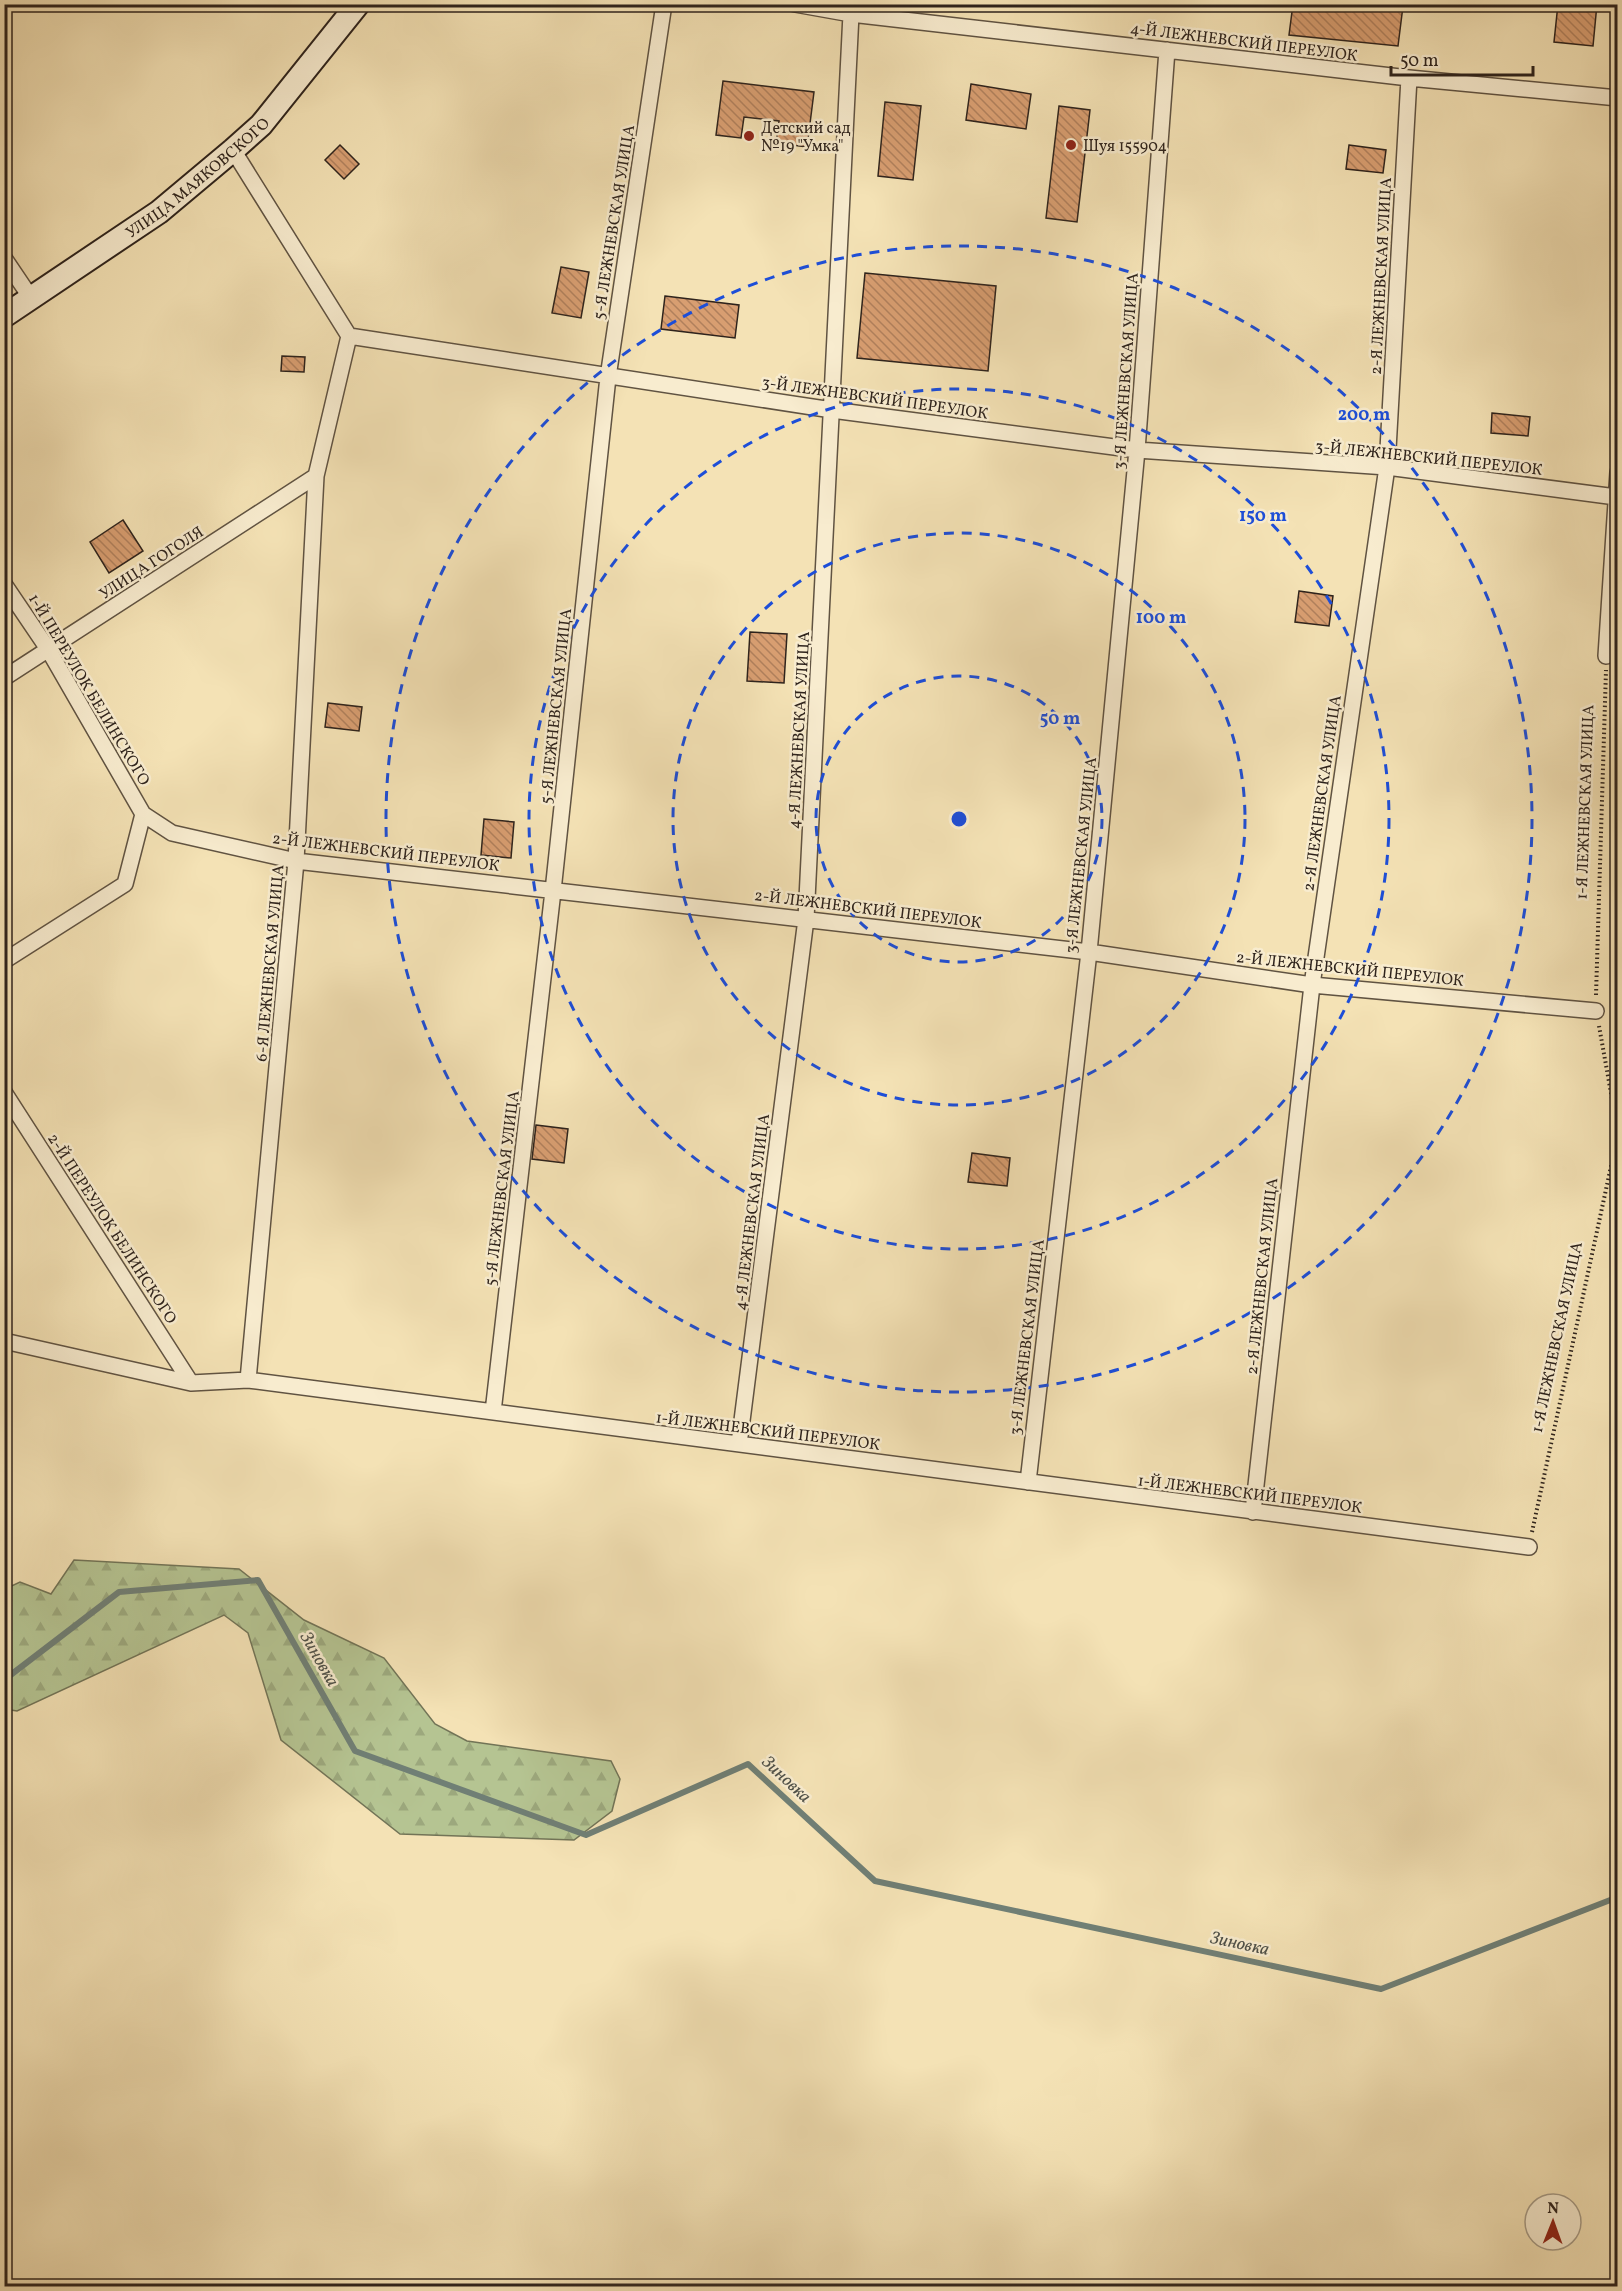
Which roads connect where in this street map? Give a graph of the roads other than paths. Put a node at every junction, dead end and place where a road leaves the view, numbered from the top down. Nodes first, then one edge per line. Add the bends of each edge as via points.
1 (358, 4) edge
2 (664, 4) edge
3 (795, 4) edge
4 (851, 14) junction
5 (1167, 50) junction
6 (1409, 78) junction
7 (1617, 98) edge
8 (233, 150) junction
9 (4, 258) edge
10 (31, 298) junction
11 (4, 316) edge
12 (349, 336) junction
13 (608, 377) junction
14 (832, 410) junction
15 (1137, 450) junction
16 (1387, 467) junction
17 (1617, 472) edge
18 (316, 476) junction
19 (1616, 497) edge
20 (4, 584) edge
21 (48, 649) junction
22 (1606, 656) road end
23 (4, 678) edge
24 (143, 814) junction
25 (296, 861) junction
26 (553, 891) junction
27 (806, 919) junction
28 (1089, 952) junction
29 (4, 962) edge
30 (1312, 985) junction
31 (1596, 1011) road end
32 (4, 1092) edge
33 (4, 1341) edge
34 (248, 1380) junction
35 (191, 1383) junction
36 (493, 1412) junction
37 (739, 1444) junction
38 (1028, 1482) junction
39 (1253, 1512) junction
40 (1529, 1547) road end

1 - 8 main road, УЛИЦА МАЯКОВСКОГО via 261,125
2 - 13 street, 5-Я ЛЕЖНЕВСКАЯ УЛИЦА
3 - 4 street, 4-Й ЛЕЖНЕВСКИЙ ПЕРЕУЛОК
4 - 5 street, 4-Й ЛЕЖНЕВСКИЙ ПЕРЕУЛОК
4 - 14 street, 4-Я ЛЕЖНЕВСКАЯ УЛИЦА
5 - 6 street, 4-Й ЛЕЖНЕВСКИЙ ПЕРЕУЛОК
5 - 15 street, 3-Я ЛЕЖНЕВСКАЯ УЛИЦА
6 - 7 street, 4-Й ЛЕЖНЕВСКИЙ ПЕРЕУЛОК
6 - 16 street, 2-Я ЛЕЖНЕВСКАЯ УЛИЦА
8 - 10 main road, УЛИЦА МАЯКОВСКОГО via 159,212
8 - 12 street
9 - 10 street
10 - 11 main road, УЛИЦА МАЯКОВСКОГО
12 - 13 street, 3-Й ЛЕЖНЕВСКИЙ ПЕРЕУЛОК
12 - 18 street, 6-Я ЛЕЖНЕВСКАЯ УЛИЦА
13 - 14 street, 3-Й ЛЕЖНЕВСКИЙ ПЕРЕУЛОК
13 - 26 street, 5-Я ЛЕЖНЕВСКАЯ УЛИЦА
14 - 15 street, 3-Й ЛЕЖНЕВСКИЙ ПЕРЕУЛОК
14 - 27 street, 4-Я ЛЕЖНЕВСКАЯ УЛИЦА
15 - 16 street, 3-Й ЛЕЖНЕВСКИЙ ПЕРЕУЛОК
15 - 28 street, 3-Я ЛЕЖНЕВСКАЯ УЛИЦА
16 - 19 street, 3-Й ЛЕЖНЕВСКИЙ ПЕРЕУЛОК
16 - 30 street, 2-Я ЛЕЖНЕВСКАЯ УЛИЦА
17 - 19 street
18 - 21 street, УЛИЦА ГОГОЛЯ
18 - 25 street, 6-Я ЛЕЖНЕВСКАЯ УЛИЦА
19 - 22 street
20 - 21 street, 1-Й ПЕРЕУЛОК БЕЛИНСКОГО
21 - 23 street, УЛИЦА ГОГОЛЯ
21 - 24 street, 1-Й ПЕРЕУЛОК БЕЛИНСКОГО
24 - 25 street, 2-Й ЛЕЖНЕВСКИЙ ПЕРЕУЛОК via 172,833
24 - 29 street via 125,884
25 - 26 street, 2-Й ЛЕЖНЕВСКИЙ ПЕРЕУЛОК
25 - 34 street, 6-Я ЛЕЖНЕВСКАЯ УЛИЦА
26 - 27 street, 2-Й ЛЕЖНЕВСКИЙ ПЕРЕУЛОК
26 - 36 street, 5-Я ЛЕЖНЕВСКАЯ УЛИЦА
27 - 28 street, 2-Й ЛЕЖНЕВСКИЙ ПЕРЕУЛОК
27 - 37 street, 4-Я ЛЕЖНЕВСКАЯ УЛИЦА
28 - 30 street, 2-Й ЛЕЖНЕВСКИЙ ПЕРЕУЛОК
28 - 38 street, 3-Я ЛЕЖНЕВСКАЯ УЛИЦА
30 - 31 street, 2-Й ЛЕЖНЕВСКИЙ ПЕРЕУЛОК
30 - 39 street, 2-Я ЛЕЖНЕВСКАЯ УЛИЦА
32 - 35 street, 2-Й ПЕРЕУЛОК БЕЛИНСКОГО
33 - 35 street, 1-Й ЛЕЖНЕВСКИЙ ПЕРЕУЛОК
34 - 35 street, 1-Й ЛЕЖНЕВСКИЙ ПЕРЕУЛОК
34 - 36 street, 1-Й ЛЕЖНЕВСКИЙ ПЕРЕУЛОК
36 - 37 street, 1-Й ЛЕЖНЕВСКИЙ ПЕРЕУЛОК
37 - 38 street, 1-Й ЛЕЖНЕВСКИЙ ПЕРЕУЛОК
38 - 39 street, 1-Й ЛЕЖНЕВСКИЙ ПЕРЕУЛОК
39 - 40 street, 1-Й ЛЕЖНЕВСКИЙ ПЕРЕУЛОК

